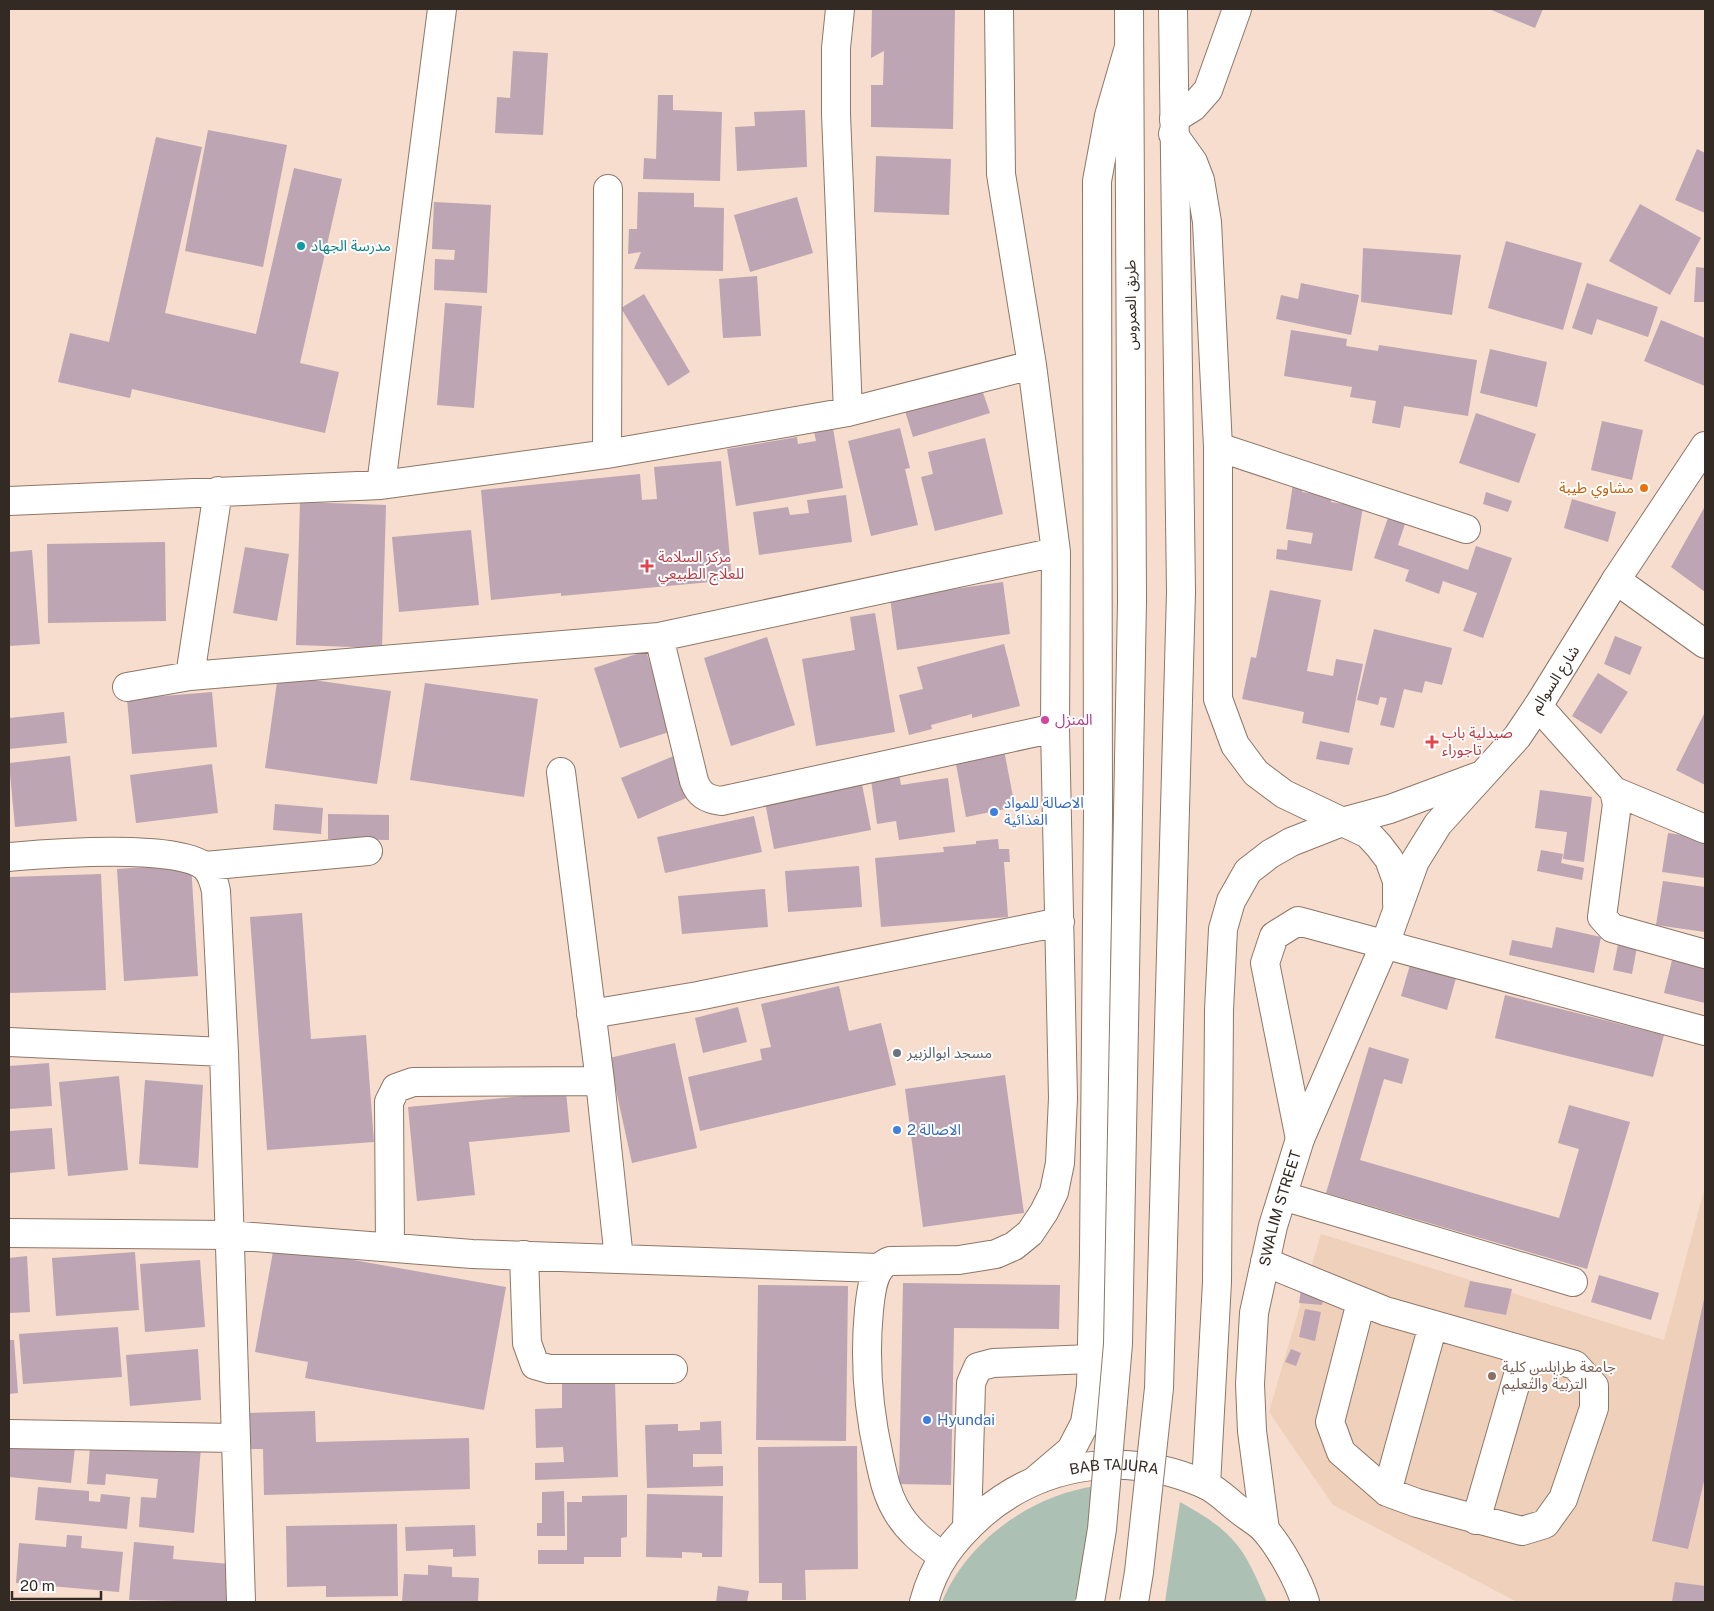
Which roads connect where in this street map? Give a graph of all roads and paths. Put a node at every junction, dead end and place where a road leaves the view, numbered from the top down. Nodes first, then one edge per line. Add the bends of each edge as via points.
1 (442, 9) edge
2 (840, 9) edge
3 (1000, 9) edge
4 (1129, 9) edge
5 (1173, 9) edge
6 (1237, 9) edge
7 (1129, 47) junction
8 (1174, 126) junction
9 (608, 189) dead end
10 (1032, 364) junction
11 (848, 412) junction
12 (1705, 446) edge
13 (1218, 447) junction
14 (607, 454) junction
15 (381, 485) junction
16 (218, 491) junction
17 (9, 501) edge
18 (1466, 529) dead end
19 (1056, 552) junction
20 (1616, 580) junction
21 (659, 637) junction
22 (1705, 644) edge
23 (190, 676) junction
24 (127, 687) dead end
25 (1538, 706) junction
26 (1055, 728) junction
27 (561, 772) dead end
28 (1484, 774) junction
29 (1614, 791) junction
30 (1342, 822) junction
31 (1705, 829) edge
32 (368, 851) dead end
33 (9, 857) edge
34 (204, 866) junction
35 (1398, 904) junction
36 (1060, 922) junction
37 (1385, 944) junction
38 (1705, 954) edge
39 (591, 1014) junction
40 (1705, 1031) edge
41 (9, 1042) edge
42 (224, 1052) junction
43 (600, 1081) junction
44 (1300, 1139) junction
45 (1283, 1196) junction
46 (9, 1232) edge
47 (228, 1235) junction
48 (390, 1248) junction
49 (524, 1255) junction
50 (620, 1259) junction
51 (1265, 1262) junction
52 (879, 1268) junction
53 (1573, 1282) dead end
54 (1361, 1302) junction
55 (1433, 1325) junction
56 (1525, 1351) junction
57 (1091, 1359) junction
58 (672, 1368) dead end
59 (9, 1434) edge
60 (234, 1438) junction
61 (1037, 1479) junction
62 (1206, 1485) junction
63 (1387, 1492) junction
64 (1476, 1520) junction
65 (967, 1528) junction
66 (1265, 1530) junction
67 (942, 1556) junction
68 (1302, 1593) edge
69 (926, 1594) edge
70 (240, 1602) edge
71 (906, 1602) edge
72 (1090, 1602) edge
73 (1134, 1602) edge
74 (1319, 1602) edge

1 - 15 street
2 - 11 street via 836,48 836,114
3 - 10 street via 1001,174
4 - 7 street, طريق العمروس
5 - 8 street
6 - 8 street via 1208,90
7 - 57 street via 1109,116 1097,181 1098,814
7 - 72 street, طريق العمروس, bridge via 1132,601 1118,1344 1102,1529
8 - 13 street via 1200,180 1207,222
8 - 73 street, bridge via 1182,592 1159,1388
9 - 14 street
10 - 11 street
10 - 19 street
11 - 14 street
12 - 20 street, شارع السوالم
13 - 18 street
13 - 30 street via 1218,699 1235,746 1256,773 1284,794
14 - 15 street
15 - 16 street
16 - 17 street
16 - 23 street
19 - 21 street
19 - 26 street
20 - 22 street
20 - 25 street, شارع السوالم
21 - 23 street
21 - 26 street via 694,781 700,794 721,802
23 - 24 street
25 - 28 street, شارع السوالم via 1517,737
25 - 29 street
26 - 36 street
27 - 39 street
28 - 30 street via 1390,809
28 - 35 street, شارع السوالم via 1425,843 1414,860
29 - 31 street
29 - 38 street via 1617,804 1602,917 1612,928
30 - 35 street via 1368,834 1389,859 1397,881
30 - 62 street via 1291,842 1248,872 1231,901 1223,929 1219,1010 1217,1282
32 - 34 street
33 - 34 street via 72,852 139,852 172,856
34 - 42 street via 213,878 216,890
35 - 37 street, SWALIM STREET
36 - 39 street via 698,996
36 - 52 street via 1063,1098 1060,1163 1054,1192 1044,1212 1030,1232 1014,1246 996,1254 959,1260 895,1260 885,1262
37 - 40 street
37 - 44 street, SWALIM STREET
37 - 44 street via 1298,921 1274,936 1265,963
39 - 43 street
41 - 42 street
42 - 47 street
43 - 48 street via 413,1082 396,1088 389,1102
43 - 50 street
44 - 45 street, SWALIM STREET
45 - 51 street, SWALIM STREET
45 - 53 street
46 - 47 street
47 - 48 street
47 - 60 street
48 - 49 street
49 - 50 street
49 - 58 street via 527,1343 535,1365 549,1369
50 - 52 street
51 - 54 street
51 - 66 street, SWALIM STREET via 1254,1313 1250,1384 1252,1431
52 - 67 street via 870,1299 867,1390 885,1485 895,1509 922,1542
54 - 55 street
54 - 63 street via 1330,1422 1341,1452
55 - 56 street
55 - 63 street
56 - 64 street
56 - 64 street via 1575,1365 1594,1386 1594,1408 1563,1499 1545,1524 1522,1531
57 - 61 street via 1085,1423 1071,1450
57 - 65 street via 993,1364 978,1368 971,1383
59 - 60 street
60 - 70 street
61 - 62 street, BAB TAJURA via 1093,1464 1151,1466
61 - 65 street, BAB TAJURA via 1000,1500
62 - 66 street, BAB TAJURA
63 - 64 street
65 - 67 street, BAB TAJURA
66 - 68 street, BAB TAJURA
67 - 69 street, BAB TAJURA
68 - 74 street, BAB TAJURA
69 - 71 street

